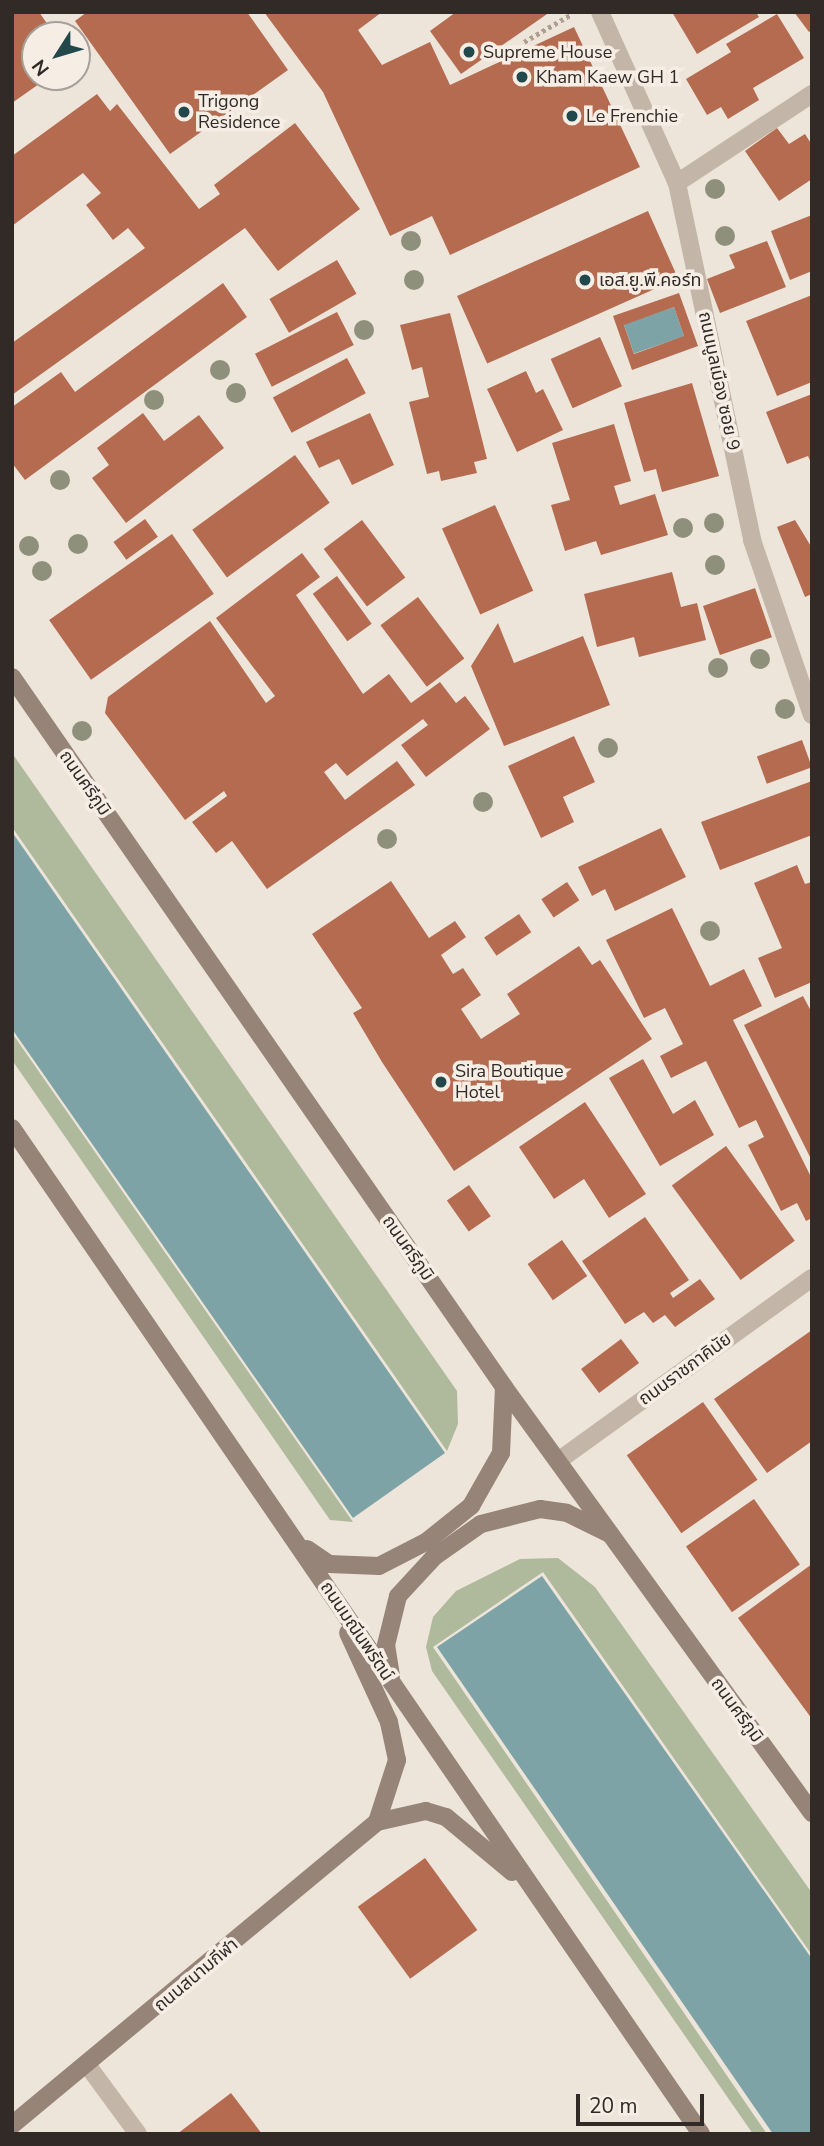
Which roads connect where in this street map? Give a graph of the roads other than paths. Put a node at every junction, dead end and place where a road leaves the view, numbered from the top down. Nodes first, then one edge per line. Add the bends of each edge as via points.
1 (600, 12) edge
2 (812, 94) edge
3 (677, 183) junction
4 (12, 677) edge
5 (812, 715) edge
6 (12, 1128) edge
7 (812, 1278) edge
8 (504, 1387) junction
9 (558, 1461) junction
10 (612, 1534) junction
11 (298, 1543) junction
12 (327, 1585) junction
13 (392, 1683) junction
14 (812, 1814) edge
15 (377, 1822) junction
16 (537, 1897) junction
17 (88, 2066) junction
18 (12, 2125) edge
19 (138, 2134) edge
20 (701, 2134) edge

1 - 3 street, ถนนมูลเมือง ซอย 9
2 - 3 street
3 - 5 street, ถนนมูลเมือง ซอย 9 via 752,540
4 - 8 main road, ถนนศรีภูมิ
6 - 11 main road, ถนนมณีนพรัตน์
7 - 9 street, ถนนราชภาคินัย
8 - 9 main road, ถนนศรีภูมิ
8 - 11 main road via 501,1453 471,1506 426,1542 379,1566 356,1568 329,1564
9 - 10 main road, ถนนศรีภูมิ
10 - 13 main road via 567,1513 540,1509 481,1524 434,1557 398,1596 386,1645
10 - 14 main road, ถนนศรีภูมิ
11 - 12 main road, ถนนมณีนพรัตน์
12 - 13 main road, ถนนมณีนพรัตน์
12 - 15 main road via 392,1735 397,1760
13 - 16 main road, ถนนมณีนพรัตน์
15 - 16 main road, ถนนสนามกีฬา via 426,1811 446,1817
15 - 17 main road, ถนนสนามกีฬา
16 - 20 main road, ถนนมณีนพรัตน์
17 - 18 main road, ถนนสนามกีฬา
17 - 19 street

